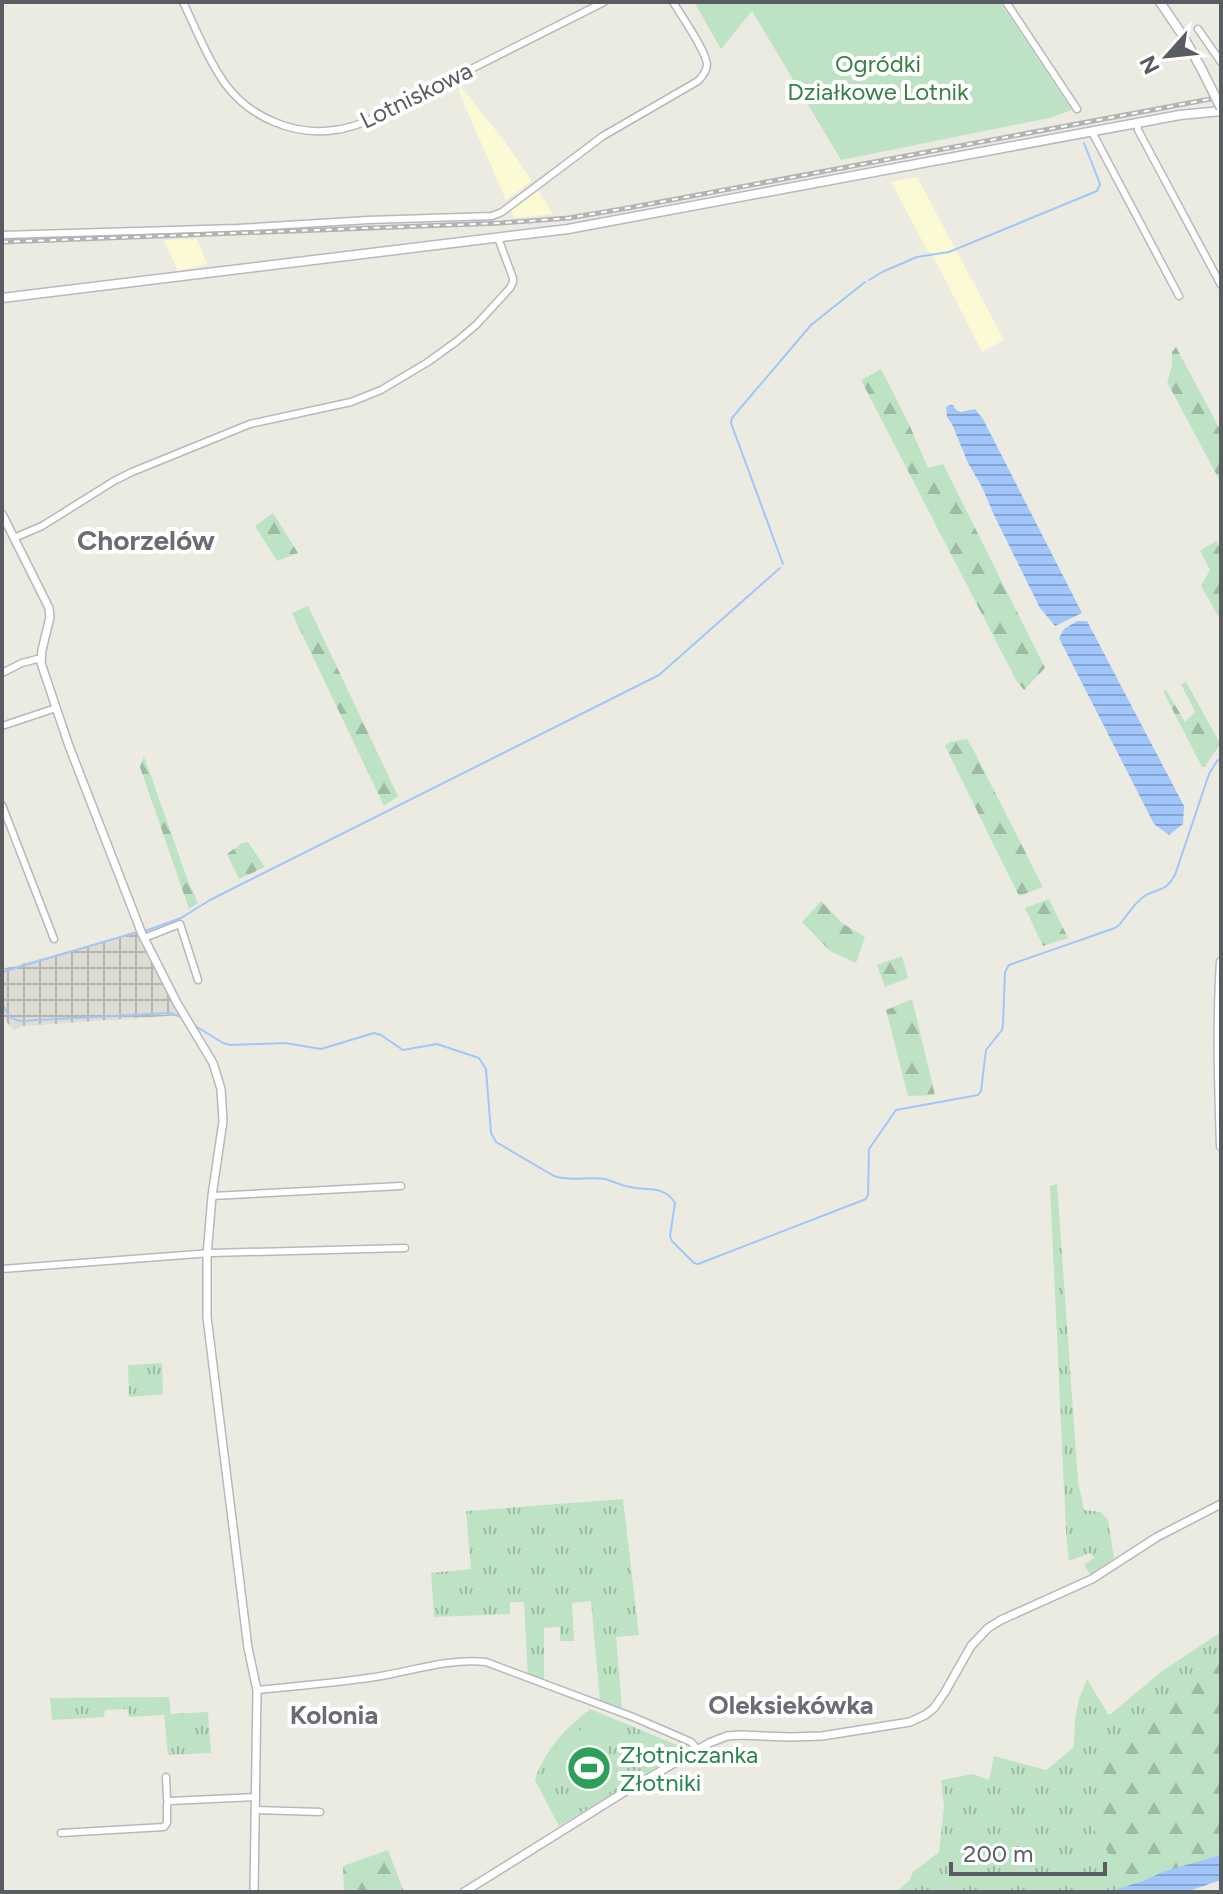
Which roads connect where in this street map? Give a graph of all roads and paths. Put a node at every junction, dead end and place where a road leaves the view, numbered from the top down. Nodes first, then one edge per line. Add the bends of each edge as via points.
1 (183, 2) edge
2 (604, 2) edge
3 (673, 2) edge
4 (1006, 2) edge
5 (1160, 2) edge
6 (1198, 29) dead end
7 (1221, 62) edge
8 (1077, 109) dead end
9 (1221, 111) edge
10 (1137, 123) junction
11 (1092, 132) junction
12 (2, 235) edge
13 (498, 238) junction
14 (1221, 285) edge
15 (1179, 296) dead end
16 (2, 298) edge
17 (2, 514) edge
18 (6, 531) edge
19 (14, 538) junction
20 (41, 658) junction
21 (2, 673) edge
22 (56, 708) junction
23 (2, 726) edge
24 (2, 805) edge
25 (144, 938) junction
26 (54, 939) dead end
27 (1221, 962) edge
28 (198, 980) dead end
29 (1221, 1146) edge
30 (401, 1186) dead end
31 (212, 1196) junction
32 (405, 1248) dead end
33 (207, 1255) junction
34 (2, 1269) edge
35 (1221, 1504) edge
36 (257, 1690) junction
37 (697, 1749) junction
38 (166, 1777) dead end
39 (256, 1797) junction
40 (170, 1801) junction
41 (255, 1810) junction
42 (320, 1812) dead end
43 (61, 1833) dead end
44 (254, 1892) edge
45 (464, 1892) edge

1 - 2 street, Lotniskowa via 213,64 238,99 275,123 322,131 382,114
3 - 12 street via 703,53 704,75 603,136 487,218
4 - 8 street
5 - 9 main road, bridge
6 - 7 street
9 - 10 main road
10 - 11 main road
10 - 14 street
11 - 13 main road via 623,220
11 - 15 street
13 - 16 main road
13 - 19 street via 513,278 510,288 476,325 428,362 351,402 250,424 132,472
17 - 18 street
18 - 19 street
19 - 20 street via 49,608
20 - 21 street
20 - 22 street
22 - 23 street
22 - 25 street
24 - 26 street
25 - 28 street via 180,924
25 - 31 street via 219,1077 223,1121
27 - 29 main road
30 - 31 street
31 - 33 street
32 - 33 street
33 - 34 street
33 - 36 street via 207,1317
35 - 37 street via 1092,1579 988,1628 925,1715 822,1736 727,1736
36 - 37 street via 474,1660 633,1717
36 - 39 street
37 - 45 street
38 - 40 street
39 - 40 street
39 - 41 street
40 - 43 street via 164,1827
41 - 42 street
41 - 44 street

